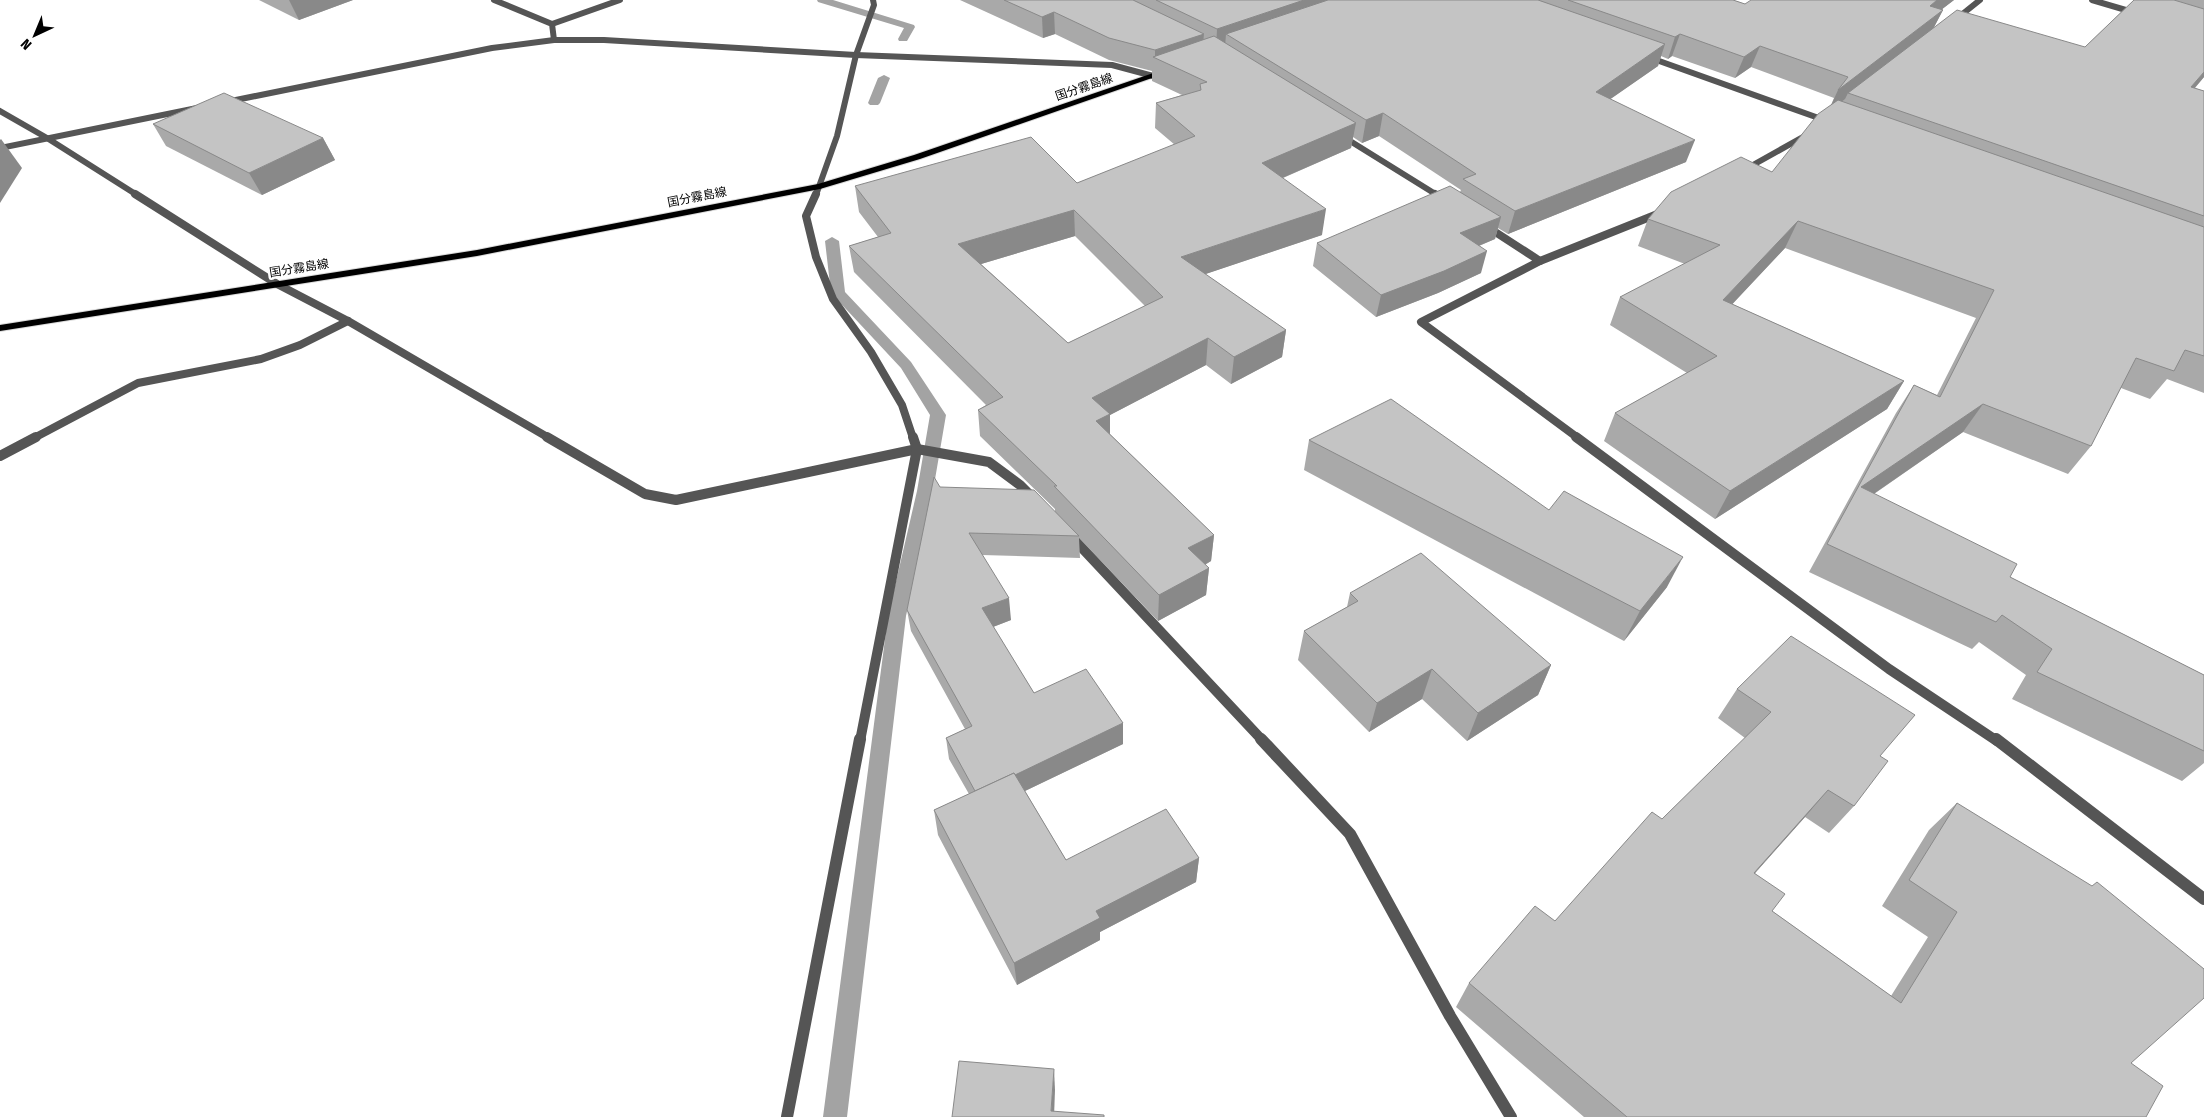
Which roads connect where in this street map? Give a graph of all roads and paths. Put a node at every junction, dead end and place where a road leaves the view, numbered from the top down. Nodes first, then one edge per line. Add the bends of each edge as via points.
1 (494, 0) edge
2 (620, 0) edge
3 (1980, 0) edge
4 (2092, 0) edge
5 (874, 3) edge
6 (2148, 16) edge
7 (552, 24) junction
8 (1949, 24) edge
9 (554, 40) junction
10 (1639, 54) edge
11 (856, 55) junction
12 (1179, 67) edge
13 (1153, 76) junction
14 (220, 103) edge
15 (201, 107) edge
16 (0, 111) edge
17 (1834, 115) edge
18 (1836, 124) edge
19 (1821, 125) junction
20 (1338, 133) edge
21 (47, 138) junction
22 (0, 148) edge
23 (1738, 174) edge
24 (820, 186) junction
25 (1449, 203) edge
26 (1669, 209) edge
27 (1474, 219) edge
28 (1540, 261) junction
29 (277, 284) junction
30 (348, 321) junction
31 (0, 328) edge
32 (917, 450) junction
33 (0, 456) edge
34 (1040, 505) edge
35 (1061, 526) edge
36 (2204, 899) edge
37 (787, 1117) edge
38 (1510, 1117) edge

1 - 7 street
2 - 7 street
3 - 8 street
4 - 6 street
5 - 11 street
7 - 9 street
9 - 11 street
9 - 14 street via 492,48
10 - 19 street
11 - 13 street via 1112,65
11 - 24 street via 837,136
12 - 13 main road, 国分霧島線
13 - 24 main road, 国分霧島線 via 917,157
15 - 21 street
16 - 21 street
17 - 19 street
18 - 19 street
19 - 23 street
20 - 25 street
21 - 22 street
21 - 29 street
24 - 29 main road, 国分霧島線 via 477,254
24 - 32 street via 806,216 816,257 833,300 871,352 902,405
26 - 28 street
27 - 28 street
28 - 36 street via 1421,322 1889,669 1982,729
29 - 30 street
29 - 31 main road, 国分霧島線
30 - 32 street via 645,494 676,500
30 - 33 street via 300,345 261,359 138,383
32 - 34 street via 989,462
32 - 37 street
35 - 38 street via 1350,834 1450,1016

